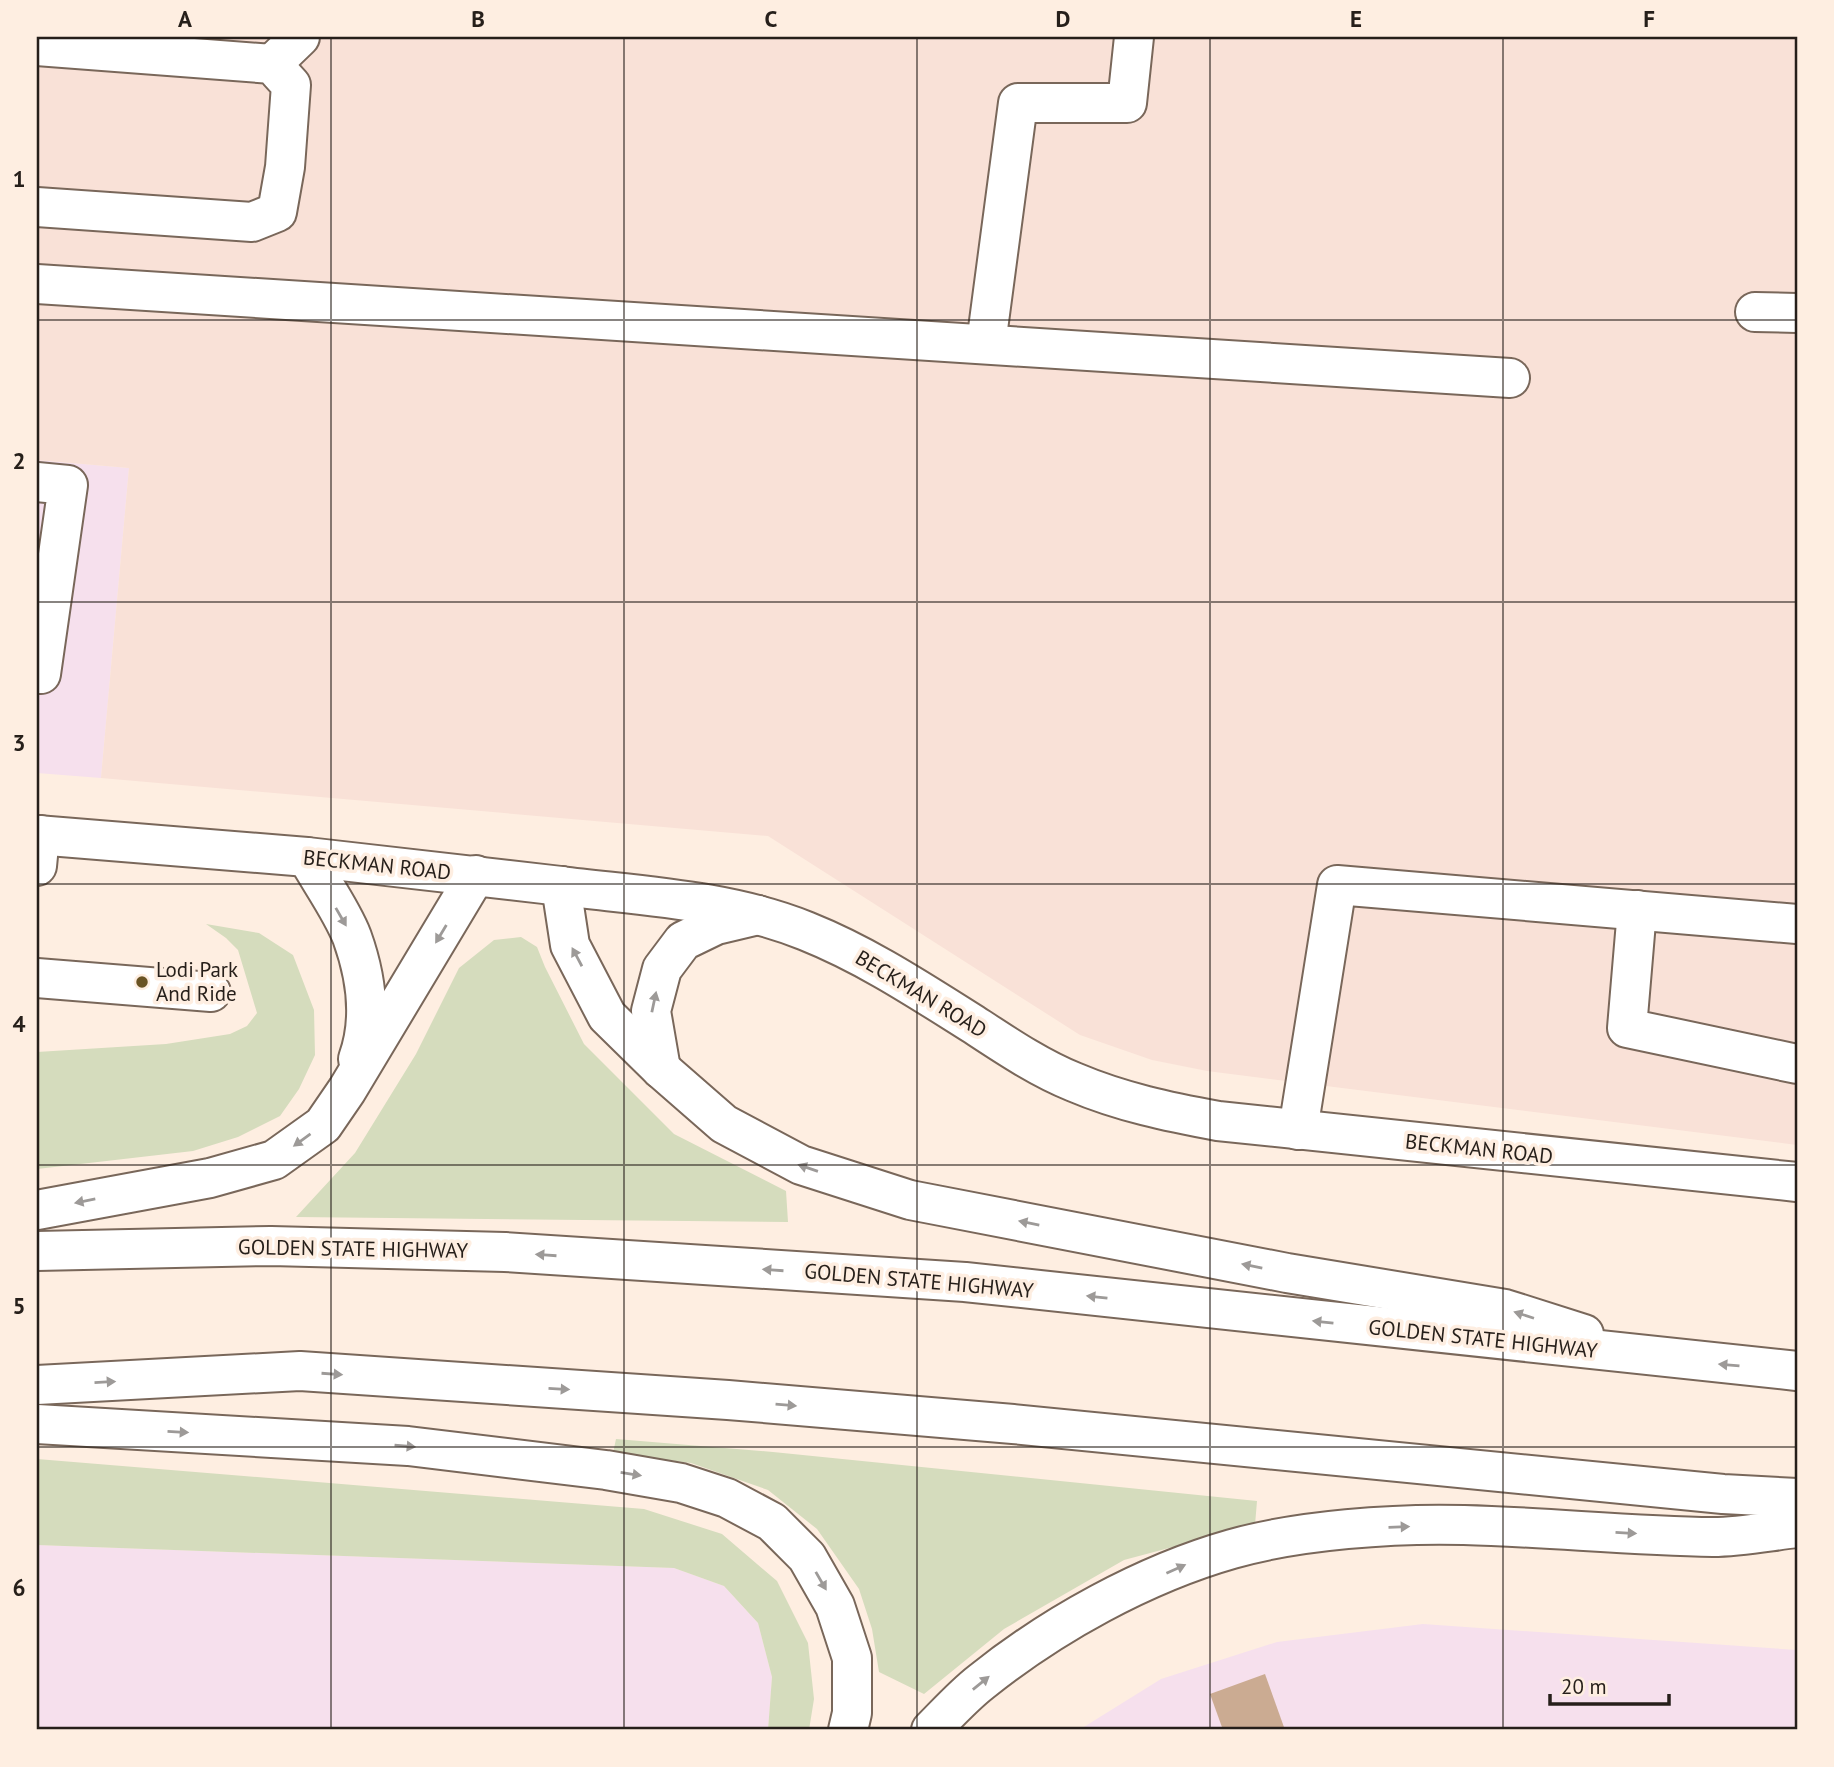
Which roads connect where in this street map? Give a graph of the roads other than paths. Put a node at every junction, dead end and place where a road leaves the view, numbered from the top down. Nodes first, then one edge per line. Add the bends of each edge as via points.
1 (300, 37) edge
2 (1134, 37) edge
3 (37, 46) edge
4 (272, 64) junction
5 (37, 207) edge
6 (37, 284) edge
7 (1755, 312) dead end
8 (1797, 313) edge
9 (986, 344) junction
10 (1510, 377) dead end
11 (37, 482) edge
12 (37, 673) edge
13 (38, 845) edge
14 (307, 857) junction
15 (476, 875) junction
16 (561, 886) junction
17 (1637, 910) junction
18 (758, 915) junction
19 (1797, 924) edge
20 (37, 978) edge
21 (211, 992) dead end
22 (1797, 1062) edge
23 (661, 1069) junction
24 (347, 1090) junction
25 (1298, 1130) junction
26 (1797, 1182) edge
27 (37, 1210) edge
28 (37, 1251) edge
29 (1659, 1358) junction
30 (1797, 1371) edge
31 (37, 1385) edge
32 (37, 1424) edge
33 (1797, 1498) edge
34 (1797, 1528) edge
35 (848, 1730) edge
36 (931, 1730) edge

1 - 4 main road
2 - 9 main road via 1127,103 1018,103
3 - 4 main road
4 - 5 main road via 291,85 277,212 252,222
6 - 9 main road
7 - 8 main road
9 - 10 main road
11 - 12 main road via 68,485 41,674
13 - 14 main road, BECKMAN ROAD
14 - 15 main road, BECKMAN ROAD
14 -> 24 main road via 351,936 365,985 365,1040
15 - 16 main road, BECKMAN ROAD
15 -> 24 main road
16 - 18 main road, BECKMAN ROAD
23 -> 16 main road via 607,1016 570,945
17 - 19 main road
17 - 22 main road via 1627,1028
17 - 25 main road via 1337,885
23 -> 18 main road via 651,1011 662,969 683,941 716,925
18 - 25 main road, BECKMAN ROAD via 806,931 897,975 1008,1047 1073,1082 1145,1107
20 - 21 main road
29 -> 23 main road via 1506,1308 1287,1273 910,1200 800,1166 723,1124
24 -> 27 main road via 323,1125 274,1160 210,1178
25 - 26 main road, BECKMAN ROAD
29 -> 28 main road, GOLDEN STATE HIGHWAY via 965,1282 505,1252 271,1246
30 -> 29 main road, GOLDEN STATE HIGHWAY
31 -> 33 main road via 300,1371 728,1399
32 -> 35 main road via 408,1446 669,1480 727,1498 772,1522 807,1557 835,1606 852,1658
36 -> 34 main road via 979,1683 1044,1639 1116,1596 1185,1564 1234,1548 1375,1528 1461,1525 1716,1537

